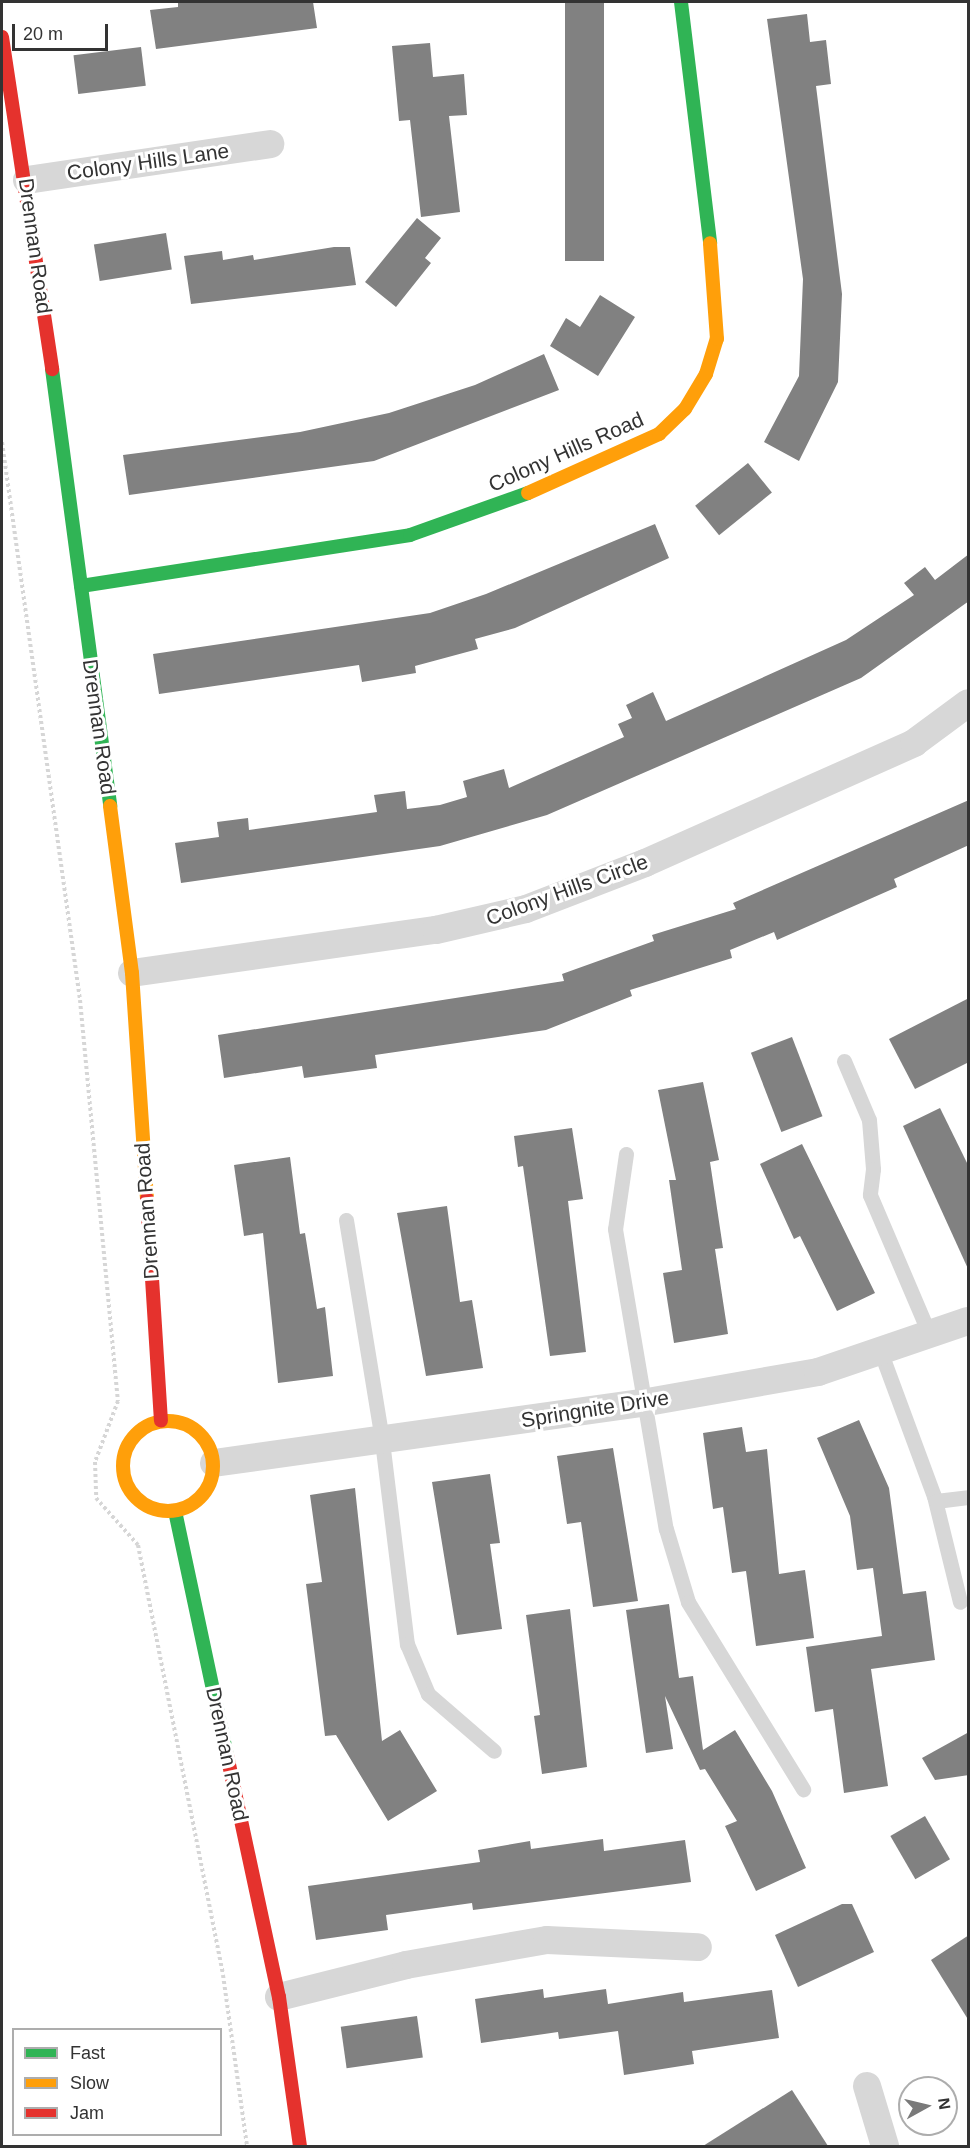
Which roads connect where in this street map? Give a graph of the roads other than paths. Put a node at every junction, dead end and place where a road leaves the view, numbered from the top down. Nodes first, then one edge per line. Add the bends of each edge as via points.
1 (681, 2) edge
2 (2, 38) edge
3 (270, 144) dead end
4 (27, 180) junction
5 (81, 586) junction
6 (969, 703) edge
7 (132, 973) junction
8 (843, 1060) dead end
9 (626, 1154) dead end
10 (346, 1220) dead end
11 (969, 1321) edge
12 (930, 1338) junction
13 (881, 1353) junction
14 (642, 1403) junction
15 (161, 1421) junction
16 (381, 1441) junction
17 (214, 1463) junction
18 (969, 1497) edge
19 (936, 1501) junction
20 (175, 1512) junction
21 (960, 1602) dead end
22 (494, 1751) dead end
23 (803, 1789) dead end
24 (698, 1947) dead end
25 (279, 1997) junction
26 (867, 2086) dead end
27 (300, 2146) edge
28 (885, 2146) edge

1 - 5 street, Colony Hills Road via 716,298 717,339 706,374 685,409 665,428 496,507 410,535
2 - 4 street, Drennan Road
3 - 4 street, Colony Hills Lane
4 - 5 street, Drennan Road
5 - 7 street, Drennan Road
6 - 7 street, Colony Hills Circle via 914,743 645,863 526,909 436,930
7 - 15 street, Drennan Road
8 - 12 lane via 869,1120 873,1169 870,1195
9 - 14 lane via 615,1229
10 - 16 lane
11 - 12 street, Springnite Drive
12 - 13 street, Springnite Drive
13 - 14 street, Springnite Drive via 818,1372
13 - 19 lane
14 - 16 street, Springnite Drive
14 - 23 lane via 666,1529 688,1602
15 - 17 street via 176,1421 202,1436
15 - 20 street via 146,1426 126,1450 125,1481 145,1505
16 - 17 street, Springnite Drive
16 - 22 lane via 407,1644 428,1694
17 - 20 street via 213,1477 199,1500
18 - 19 lane
19 - 21 lane
20 - 25 street, Drennan Road
24 - 25 street via 547,1940 406,1965
25 - 27 street, Drennan Road
26 - 28 street

